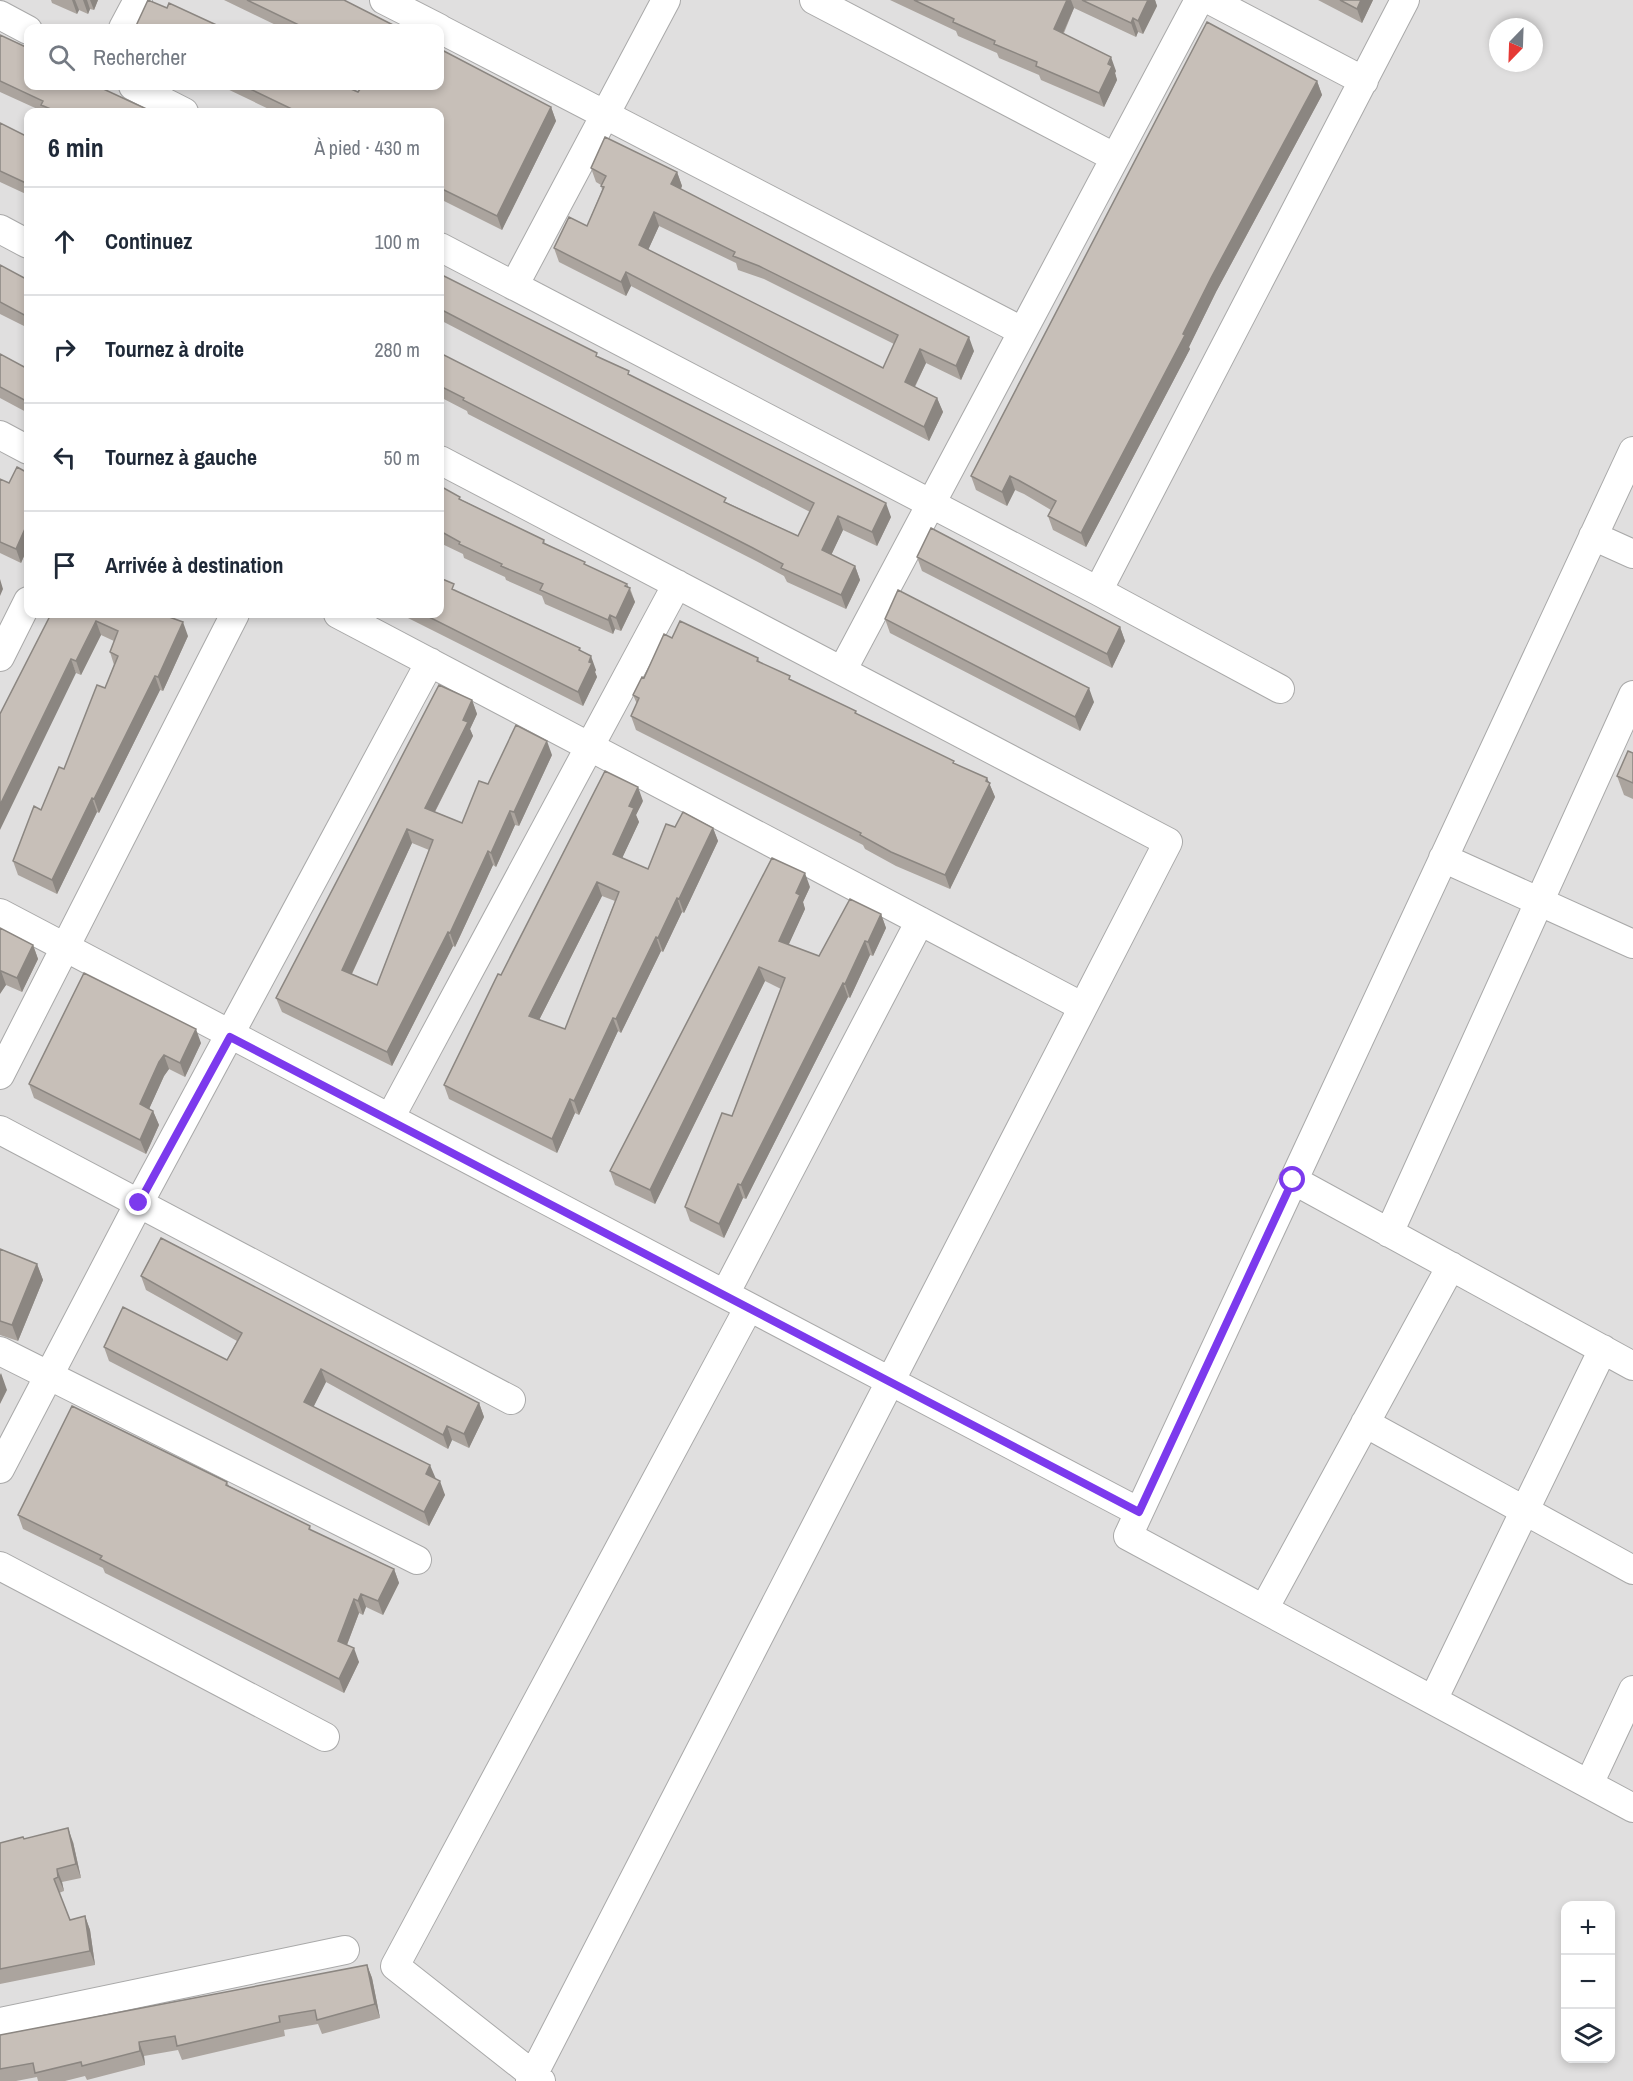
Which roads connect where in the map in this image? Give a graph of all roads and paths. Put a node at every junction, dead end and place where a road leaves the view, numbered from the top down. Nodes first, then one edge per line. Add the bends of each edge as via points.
1 (138, 0) edge
2 (384, 0) edge
3 (666, 0) edge
4 (814, 0) edge
5 (1199, 0) edge
6 (1210, 0) edge
7 (1406, 0) edge
8 (0, 15) edge
9 (125, 24) edge
10 (430, 24) edge
11 (24, 28) edge
12 (444, 32) edge
13 (1364, 81) junction
14 (141, 90) edge
15 (176, 108) edge
16 (605, 115) junction
17 (1114, 158) junction
18 (0, 229) edge
19 (24, 242) edge
20 (444, 249) edge
21 (514, 286) junction
22 (1022, 331) junction
23 (0, 435) edge
24 (24, 448) edge
25 (1633, 451) edge
26 (444, 462) edge
27 (930, 505) junction
28 (1593, 536) junction
29 (1633, 554) edge
30 (677, 585) junction
31 (1098, 591) junction
32 (24, 609) edge
33 (234, 618) edge
34 (346, 618) edge
35 (0, 657) edge
36 (430, 662) junction
37 (842, 671) junction
38 (1280, 689) dead end
39 (1633, 695) edge
40 (590, 747) junction
41 (1443, 858) junction
42 (1539, 902) junction
43 (0, 913) edge
44 (920, 921) junction
45 (1633, 944) edge
46 (66, 948) junction
47 (1083, 1007) junction
48 (230, 1037) junction
49 (0, 1075) edge
50 (390, 1118) junction
51 (0, 1130) edge
52 (1293, 1180) junction
53 (139, 1203) junction
54 (1389, 1233) junction
55 (1451, 1266) junction
56 (737, 1300) junction
57 (1603, 1350) junction
58 (0, 1351) edge
59 (1633, 1366) edge
60 (49, 1376) junction
61 (891, 1381) junction
62 (511, 1400) dead end
63 (1365, 1423) junction
64 (0, 1469) edge
65 (1525, 1511) junction
66 (1139, 1512) junction
67 (417, 1560) dead end
68 (0, 1566) edge
69 (1633, 1570) edge
70 (1264, 1609) junction
71 (1633, 1690) edge
72 (1432, 1700) junction
73 (325, 1737) dead end
74 (1589, 1784) junction
75 (1633, 1808) edge
76 (345, 1950) dead end
77 (0, 2022) edge
78 (535, 2080) edge

1 - 9 street
2 - 10 street
3 - 16 street
4 - 17 street
5 - 17 street
6 - 13 street
7 - 13 street
8 - 11 street
12 - 16 street
13 - 31 street
14 - 15 street
16 - 21 street
16 - 22 street
17 - 22 street
18 - 19 street
20 - 21 street
21 - 27 street
22 - 27 street
23 - 24 street
25 - 28 street
26 - 30 street
27 - 31 street
27 - 37 street
28 - 29 street
28 - 41 street
30 - 37 street
30 - 40 street
31 - 38 street
32 - 35 street
33 - 46 street
34 - 36 street
36 - 40 street
36 - 48 street
37 - 47 street via 1168,842
39 - 42 street
40 - 44 street
40 - 50 street
41 - 42 street
41 - 52 street
42 - 45 street
42 - 54 street
43 - 46 street
44 - 47 street
44 - 56 street
46 - 48 street
46 - 49 street
47 - 61 street
48 - 50 street
48 - 53 street
50 - 56 street
51 - 53 street
52 - 54 street
52 - 66 street
53 - 60 street
53 - 62 street
54 - 55 street
55 - 57 street
55 - 63 street
56 - 61 street
56 - 78 street via 395,1966
57 - 59 street
57 - 65 street
58 - 60 street
60 - 64 street
60 - 67 street
61 - 66 street
61 - 78 street
63 - 65 street
63 - 70 street
65 - 69 street
65 - 72 street
66 - 70 street via 1128,1536
68 - 73 street
70 - 72 street
71 - 74 street
72 - 74 street
74 - 75 street
76 - 77 street

